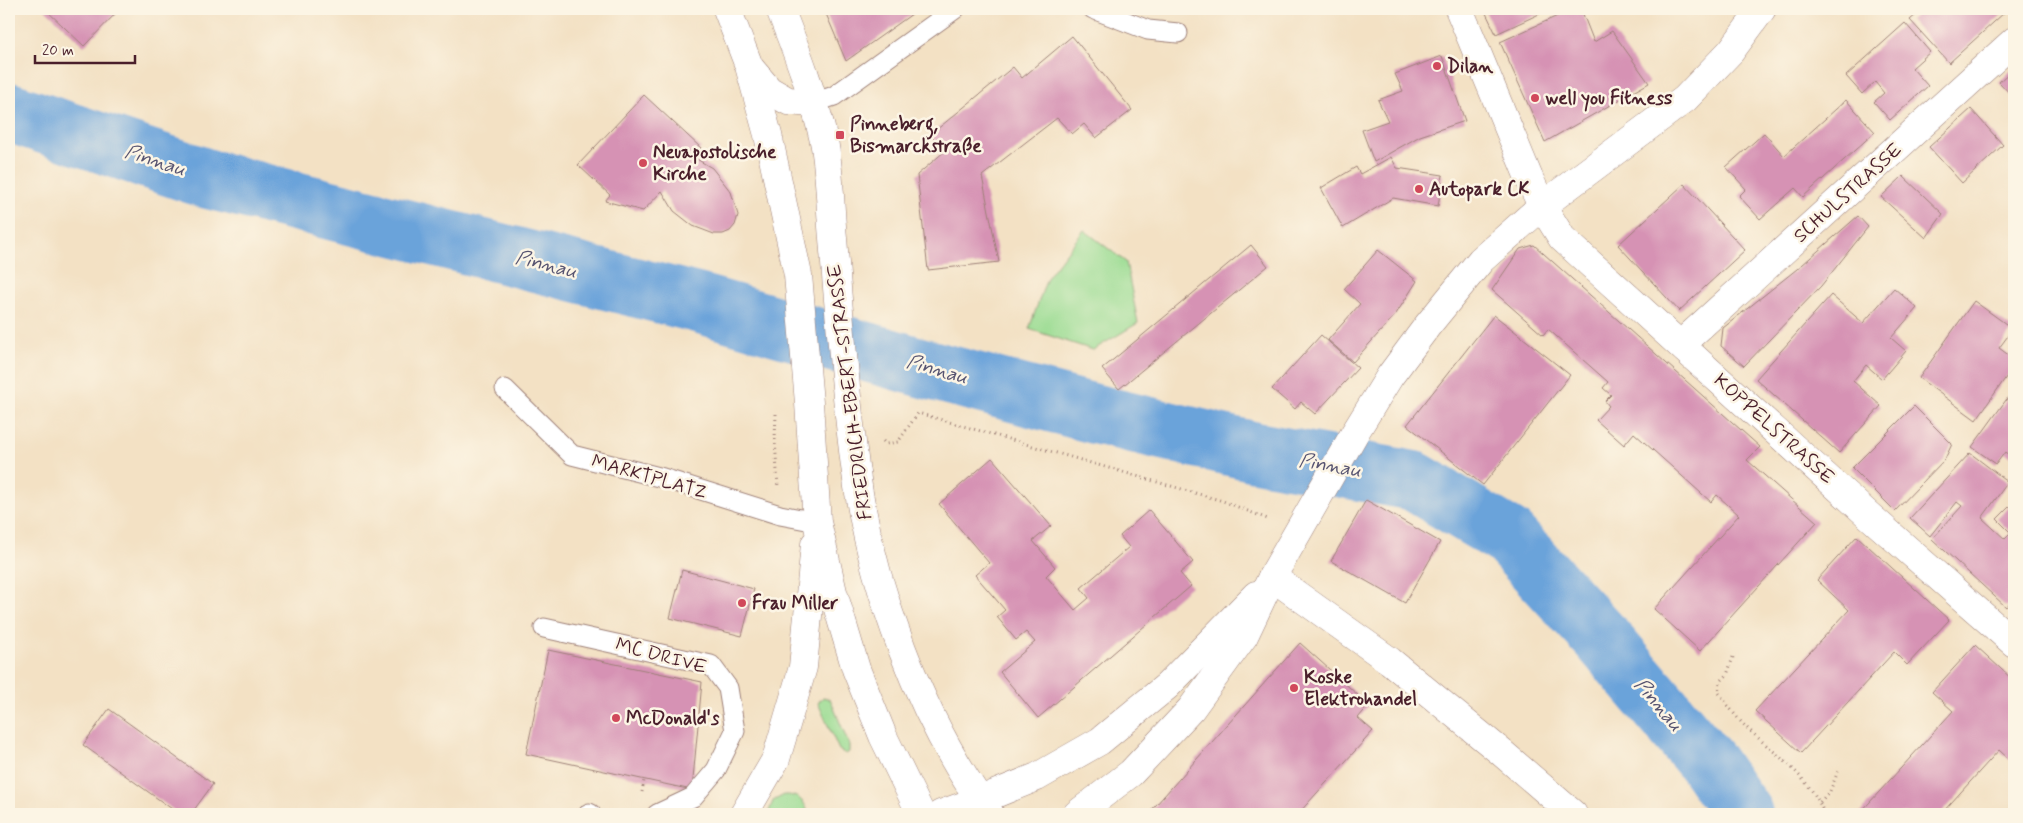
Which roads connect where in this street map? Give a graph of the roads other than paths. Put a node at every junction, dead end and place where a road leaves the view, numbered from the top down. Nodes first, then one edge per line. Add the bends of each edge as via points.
1 (727, 9) edge
2 (780, 9) edge
3 (955, 9) edge
4 (1093, 9) edge
5 (1459, 9) edge
6 (1762, 9) edge
7 (1178, 33) dead end
8 (2014, 42) edge
9 (749, 66) junction
10 (813, 102) junction
11 (1542, 206) junction
12 (1681, 344) junction
13 (505, 389) dead end
14 (817, 522) junction
15 (1272, 578) junction
16 (544, 628) dead end
17 (2014, 643) edge
18 (985, 807) edge
19 (657, 814) edge
20 (744, 814) edge
21 (921, 814) edge
22 (941, 814) edge
23 (1078, 814) edge
24 (1573, 814) edge

1 - 9 street, FRIEDRICH-EBERT-STRASSE
2 - 10 street, FRIEDRICH-EBERT-STRASSE
3 - 10 lane via 834,96
4 - 7 lane via 1148,30
5 - 11 street, KOPPELSTRASSE
6 - 11 street via 1731,52 1685,99
8 - 12 street, SCHULSTRASSE
9 - 10 street via 769,90 788,100
9 - 14 street, FRIEDRICH-EBERT-STRASSE via 768,135 798,275
10 - 18 street, FRIEDRICH-EBERT-STRASSE via 824,142 855,468 865,525 895,628 920,691 946,743
11 - 12 street, KOPPELSTRASSE via 1562,238
11 - 15 street via 1481,260 1390,376
12 - 17 street, KOPPELSTRASSE
13 - 14 lane, MARKTPLATZ via 572,455 662,478 780,516
14 - 20 street via 803,667 776,759
14 - 21 street, FRIEDRICH-EBERT-STRASSE via 856,669 883,736
15 - 18 street via 1167,686 1100,741
15 - 23 street via 1244,636 1191,709 1131,773
15 - 24 street via 1390,661
16 - 19 lane, MC DRIVE via 711,665 728,688 735,731 716,770 693,797
18 - 22 street

